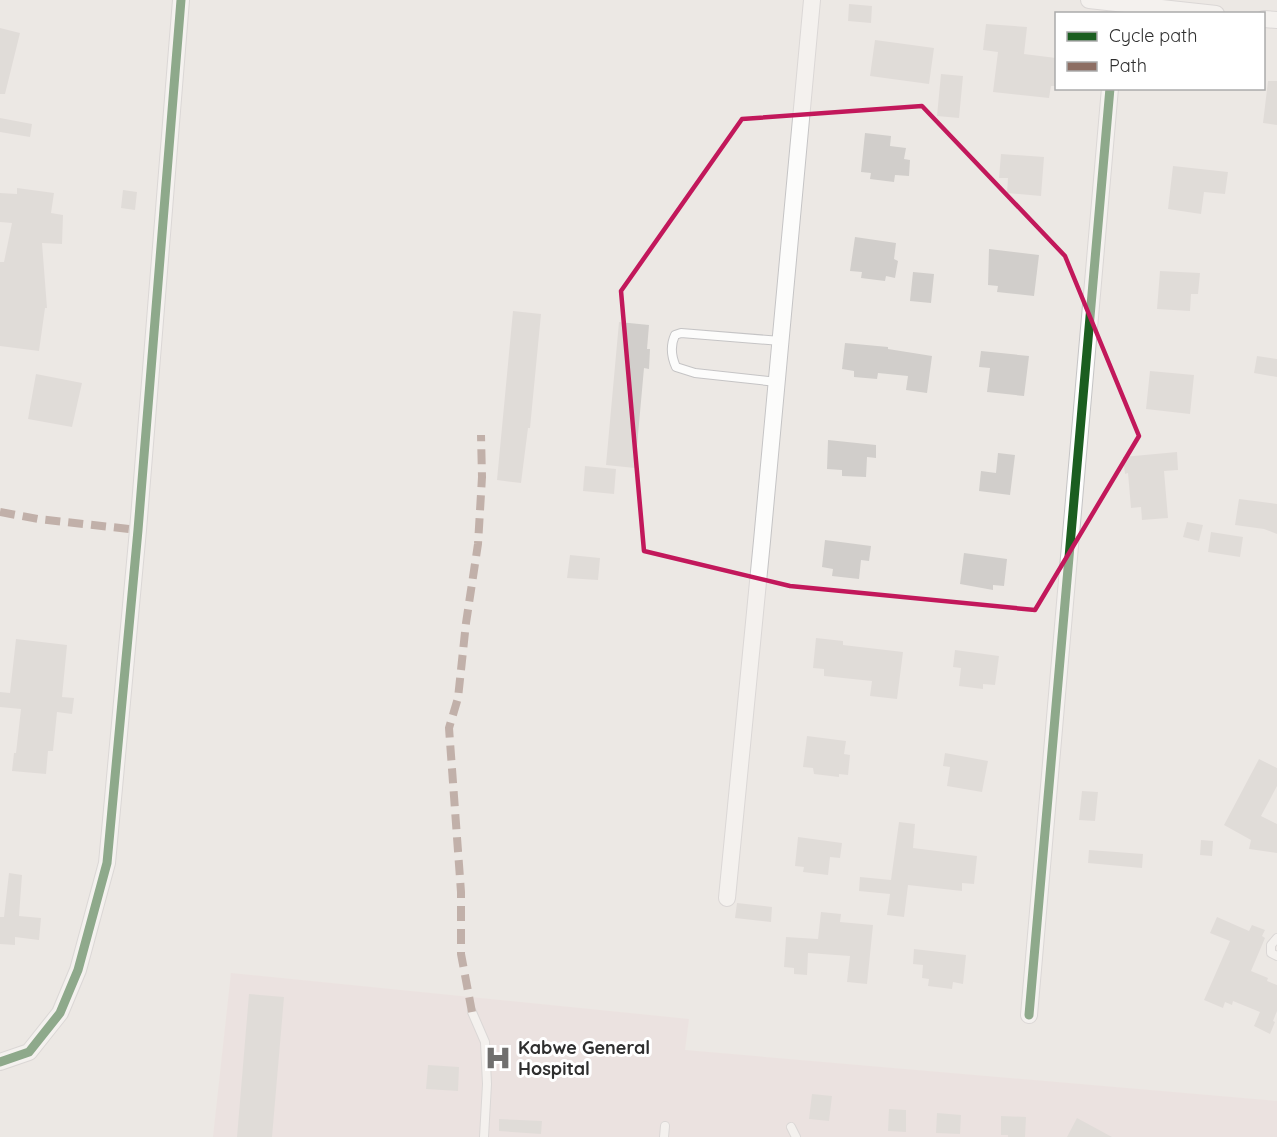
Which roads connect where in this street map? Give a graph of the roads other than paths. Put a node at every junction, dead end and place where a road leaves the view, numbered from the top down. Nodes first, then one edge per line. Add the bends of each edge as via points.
1 (181, 0) edge
2 (812, 0) edge
3 (1089, 0) edge
4 (1117, 6) edge
5 (1191, 12) edge
6 (1110, 90) edge
7 (781, 341) junction
8 (777, 382) junction
9 (727, 898) dead end
10 (1277, 938) edge
11 (1277, 956) edge
12 (472, 1012) dead end
13 (1029, 1015) dead end
14 (0, 1062) edge
15 (665, 1126) dead end
16 (791, 1127) dead end
17 (484, 1137) edge
18 (664, 1137) edge
19 (796, 1137) edge

1 - 14 street via 107,863 78,970 60,1013 29,1052
2 - 7 street
3 - 4 street
4 - 5 street
6 - 13 street
7 - 8 street
7 - 8 lane via 681,333 675,335 671,356 676,367 695,373
8 - 9 street
10 - 11 lane via 1271,953
12 - 17 lane via 485,1042
15 - 18 lane
16 - 19 lane

